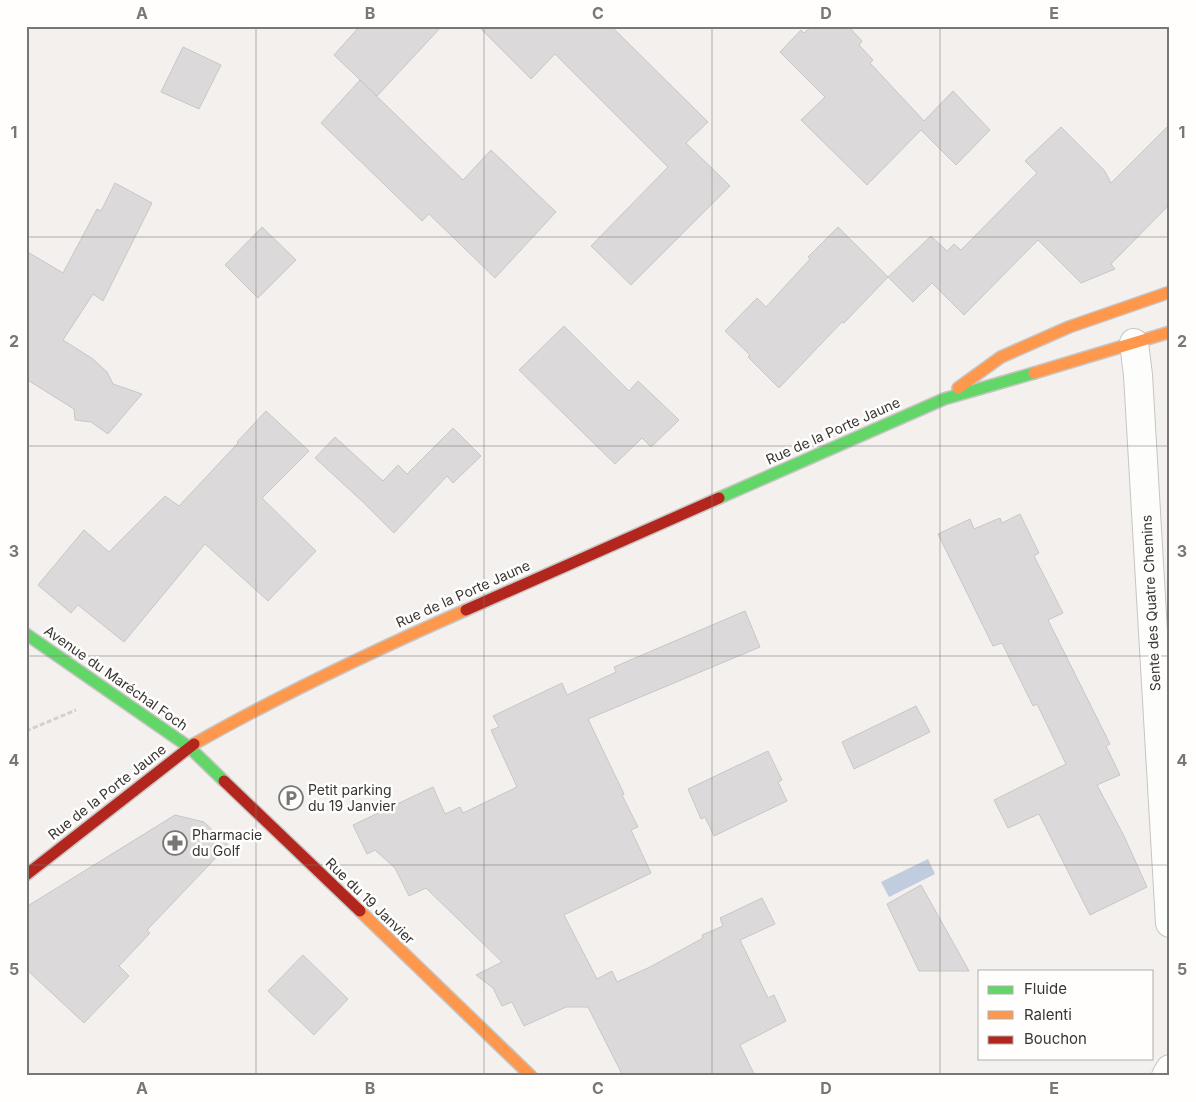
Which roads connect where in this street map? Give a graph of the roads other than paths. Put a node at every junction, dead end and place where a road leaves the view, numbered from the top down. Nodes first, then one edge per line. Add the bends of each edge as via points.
1 (1170, 292) edge
2 (1170, 332) edge
3 (1134, 343) junction
4 (944, 399) junction
5 (26, 634) edge
6 (189, 747) junction
7 (26, 874) edge
8 (1170, 923) edge
9 (1170, 1069) edge
10 (531, 1076) edge
11 (1166, 1076) edge

1 - 4 main road, Rue de la Porte Jaune via 1069,327 1001,357
2 - 3 main road, Rue de la Porte Jaune
3 - 4 main road, Rue de la Porte Jaune
3 - 8 street, Sente des Quatre Chemins
4 - 6 main road, Rue de la Porte Jaune via 372,651
5 - 6 main road, Avenue du Maréchal Foch
6 - 7 main road, Rue de la Porte Jaune
6 - 10 main road, Rue du 19 Janvier
9 - 11 street

